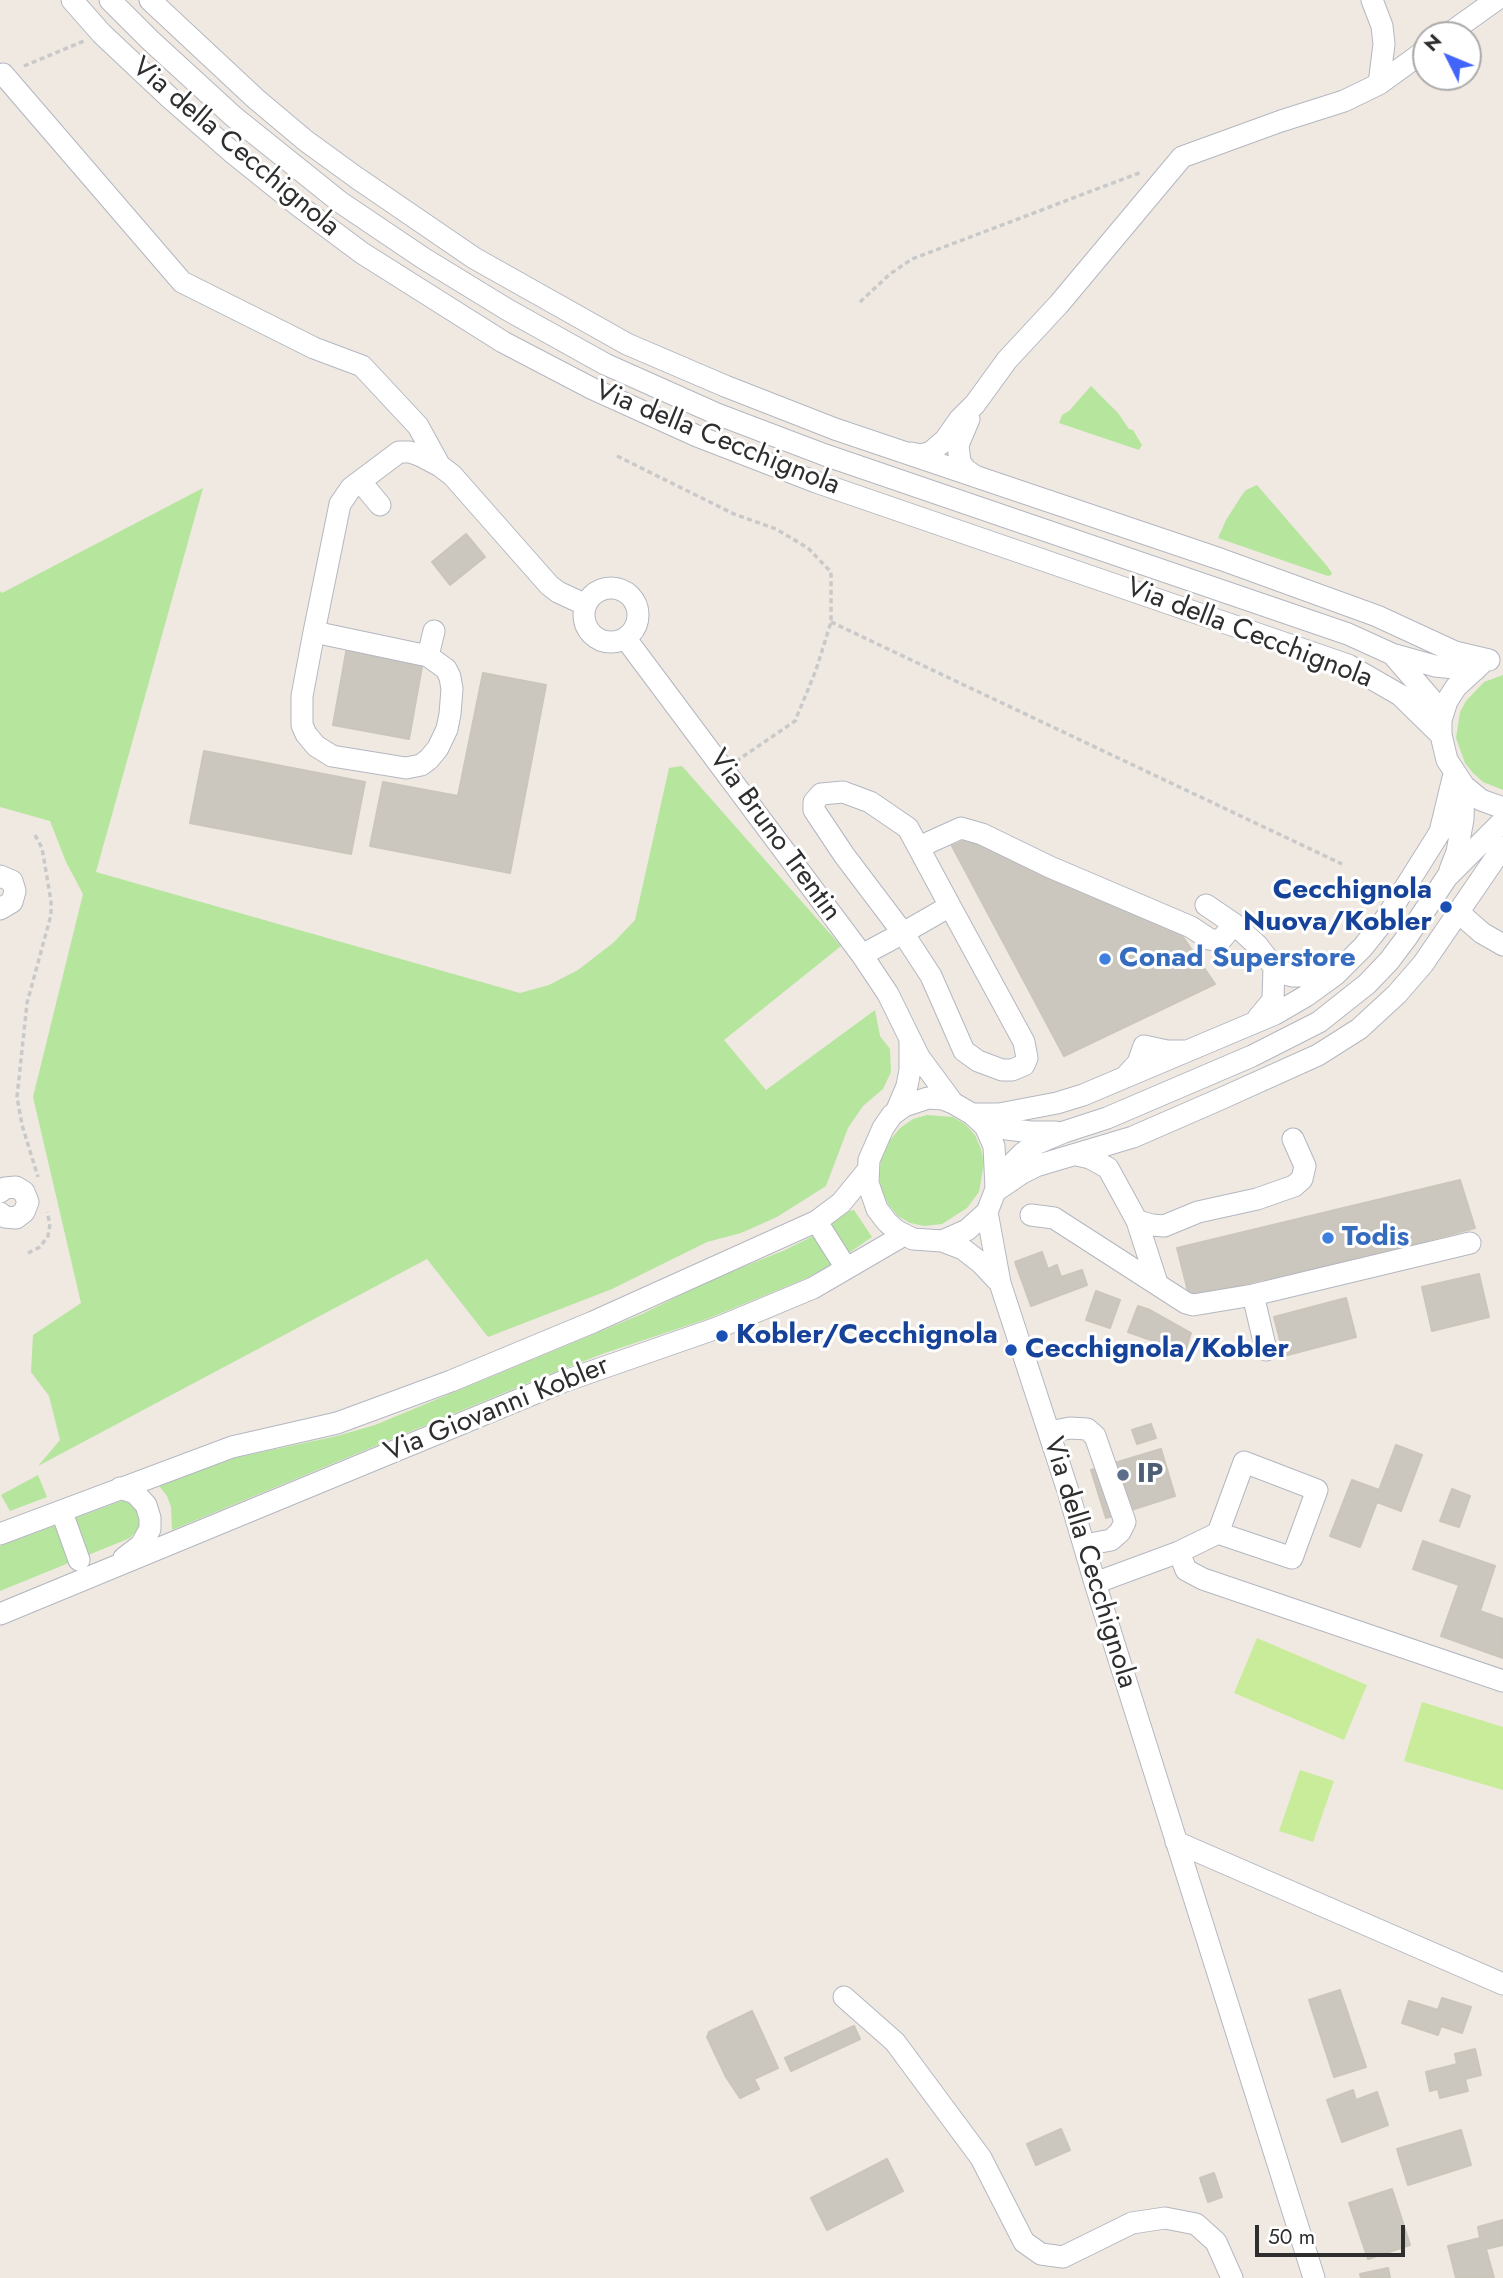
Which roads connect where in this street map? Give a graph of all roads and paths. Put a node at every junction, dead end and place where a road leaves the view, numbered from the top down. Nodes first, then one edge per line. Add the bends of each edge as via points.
1 (72, 0) edge
2 (110, 0) edge
3 (150, 0) edge
4 (165, 0) edge
5 (1372, 0) edge
6 (1496, 0) edge
7 (1467, 21) edge
8 (175, 25) junction
9 (103, 34) junction
10 (1412, 60) edge
11 (2, 74) joint
12 (1378, 84) junction
13 (1143, 172) dead end
14 (860, 302) dead end
15 (975, 404) junction
16 (905, 452) junction
17 (617, 456) dead end
18 (440, 466) junction
19 (976, 476) junction
20 (360, 481) junction
21 (380, 505) dead end
22 (586, 605) junction
23 (831, 622) junction
24 (434, 631) dead end
25 (314, 632) junction
26 (626, 639) junction
27 (1392, 654) junction
28 (428, 656) junction
29 (1489, 663) edge
30 (1441, 727) junction
31 (725, 769) junction
32 (1459, 780) junction
33 (1503, 807) edge
34 (1503, 821) edge
35 (35, 835) dead end
36 (1503, 847) edge
37 (919, 848) junction
38 (1342, 864) dead end
39 (0, 876) edge
40 (1447, 877) junction
41 (1206, 905) dead end
42 (950, 906) junction
43 (0, 909) edge
44 (1458, 912) junction
45 (1234, 923) junction
46 (903, 933) junction
47 (1503, 945) edge
48 (862, 955) junction
49 (1350, 961) junction
50 (1274, 967) junction
51 (1251, 1024) junction
52 (910, 1040) junction
53 (896, 1112) junction
54 (970, 1114) junction
55 (1064, 1132) junction
56 (1133, 1137) junction
57 (1293, 1139) dead end
58 (1077, 1155) junction
59 (1108, 1168) junction
60 (868, 1170) junction
61 (38, 1178) dead end
62 (996, 1185) junction
63 (0, 1192) edge
64 (44, 1201) dead end
65 (987, 1212) junction
66 (0, 1213) edge
67 (1031, 1215) dead end
68 (1137, 1221) junction
69 (822, 1230) dead end
70 (904, 1235) junction
71 (943, 1241) junction
72 (1470, 1243) dead end
73 (28, 1253) dead end
74 (841, 1260) dead end
75 (1000, 1283) junction
76 (1157, 1283) junction
77 (1253, 1295) junction
78 (1266, 1349) dead end
79 (1049, 1432) junction
80 (120, 1488) junction
81 (65, 1521) dead end
82 (1218, 1533) junction
83 (0, 1534) edge
84 (1085, 1545) junction
85 (1179, 1552) junction
86 (82, 1569) junction
87 (1094, 1583) junction
88 (0, 1614) edge
89 (1503, 1681) edge
90 (1176, 1842) junction
91 (1503, 1984) edge
92 (844, 1997) dead end
93 (1232, 2278) edge
94 (1314, 2278) edge

1 - 9 street, Via della Cecchignola
2 - 27 street, Via della Cecchignola via 234,117 340,202 476,291 605,364 825,455 1348,634
3 - 8 street, Via della Cecchignola
4 - 8 street
5 - 12 street via 1384,44
6 - 7 street
8 - 16 street, Via della Cecchignola via 306,141 474,258 627,344
9 - 11 path
9 - 30 street, Via della Cecchignola via 233,153 362,253 503,342 582,383 697,436 816,482 1348,665 1400,695
10 - 12 street
11 - 18 street via 181,282 313,348 362,366 418,426
12 - 15 street via 1344,102 1182,157 1007,360
13 - 14 path via 912,259
15 - 16 street via 931,452
15 - 19 street via 958,445 960,462
16 - 19 street, Via della Cecchignola
17 - 23 path via 808,548 831,572
18 - 20 street via 411,452 399,452
18 - 22 street via 459,481 550,585
19 - 29 street, Via della Cecchignola via 1377,616
20 - 21 street
20 - 25 street via 347,493 337,514
22 - 26 street via 583,616 593,637 615,643
22 - 26 street via 592,595 614,587 634,598 639,621
23 - 31 path via 795,721
23 - 38 path
24 - 28 street
25 - 28 street
25 - 28 street via 302,696 302,725 316,746 332,756 406,768 429,759 447,729 452,689 446,669
26 - 31 street, Via Bruno Trentin
27 - 29 street, Via della Cecchignola via 1435,666
27 - 30 street, Via della Cecchignola via 1431,699
29 - 30 street via 1456,687 1447,701
30 - 32 street via 1447,760
31 - 48 street, Via Bruno Trentin
32 - 33 street via 1481,800
32 - 40 street via 1463,819
32 - 49 street via 1440,832 1387,918
34 - 40 street
35 - 61 path via 42,848 51,915 27,1003 17,1097
36 - 44 street
37 - 42 street
37 - 45 street via 961,828 1191,927 1209,939 1220,941
37 - 46 street via 908,828 870,802 843,792 821,794 814,802 814,810 844,855
39 - 43 street via 12,881 15,891 12,902
40 - 55 street via 1389,961 1319,1023 1107,1118
41 - 45 street
42 - 46 street
42 - 46 street via 1024,1042 1024,1065 1002,1070 964,1051 931,976
44 - 47 street
44 - 56 street via 1411,978 1359,1029 1318,1055
45 - 50 street
46 - 48 street
48 - 52 street, Via Bruno Trentin via 895,1006
49 - 50 street via 1320,976 1293,976
49 - 51 street via 1306,996
50 - 51 street via 1273,1000
51 - 54 street via 1189,1051 1144,1046 1138,1063 1123,1079 1083,1095 999,1114
52 - 53 street, Via Bruno Trentin via 909,1078
52 - 54 street, Via Bruno Trentin via 930,1073
53 - 54 street via 928,1098 943,1099
53 - 60 street via 878,1136
54 - 55 street via 1030,1132
54 - 62 street via 994,1146
55 - 62 street via 1023,1153
56 - 58 street
56 - 59 street via 1121,1146
57 - 68 street via 1305,1166 1302,1180 1293,1186 1164,1226
58 - 59 street
58 - 62 street via 1036,1166
59 - 68 street
60 - 70 street via 877,1209
60 - 80 street, Via Giovanni Kobler via 841,1203 817,1221 593,1322 364,1414 232,1447
62 - 65 street
63 - 66 street via 16,1187 28,1202 16,1218
64 - 73 path via 48,1236
65 - 71 street via 967,1230
65 - 75 street, Via della Cecchignola
67 - 76 street via 1054,1218
68 - 76 street
69 - 74 street
70 - 71 street
70 - 86 street, Via Giovanni Kobler via 832,1278 717,1328 562,1382
71 - 75 street, Via della Cecchignola via 963,1249
72 - 77 street
75 - 79 street, Via della Cecchignola
76 - 77 street via 1193,1305
77 - 78 street
79 - 84 street, Via della Cecchignola
79 - 84 street via 1087,1429 1095,1436 1125,1522 1111,1540
80 - 83 street, Via Giovanni Kobler
80 - 86 street, Via Giovanni Kobler via 135,1493 146,1506 150,1529 141,1545 124,1558
81 - 86 street
82 - 82 street via 1244,1462 1317,1490 1292,1558
82 - 85 street
84 - 87 street, Via della Cecchignola
85 - 87 street
85 - 89 street via 1186,1570 1203,1579
86 - 88 street, Via Giovanni Kobler
87 - 90 street, Via della Cecchignola
90 - 91 street
90 - 94 street, Via della Cecchignola
92 - 93 street via 895,2042 981,2158 1024,2242 1041,2254 1063,2257 1132,2223 1165,2218 1196,2224 1216,2242

